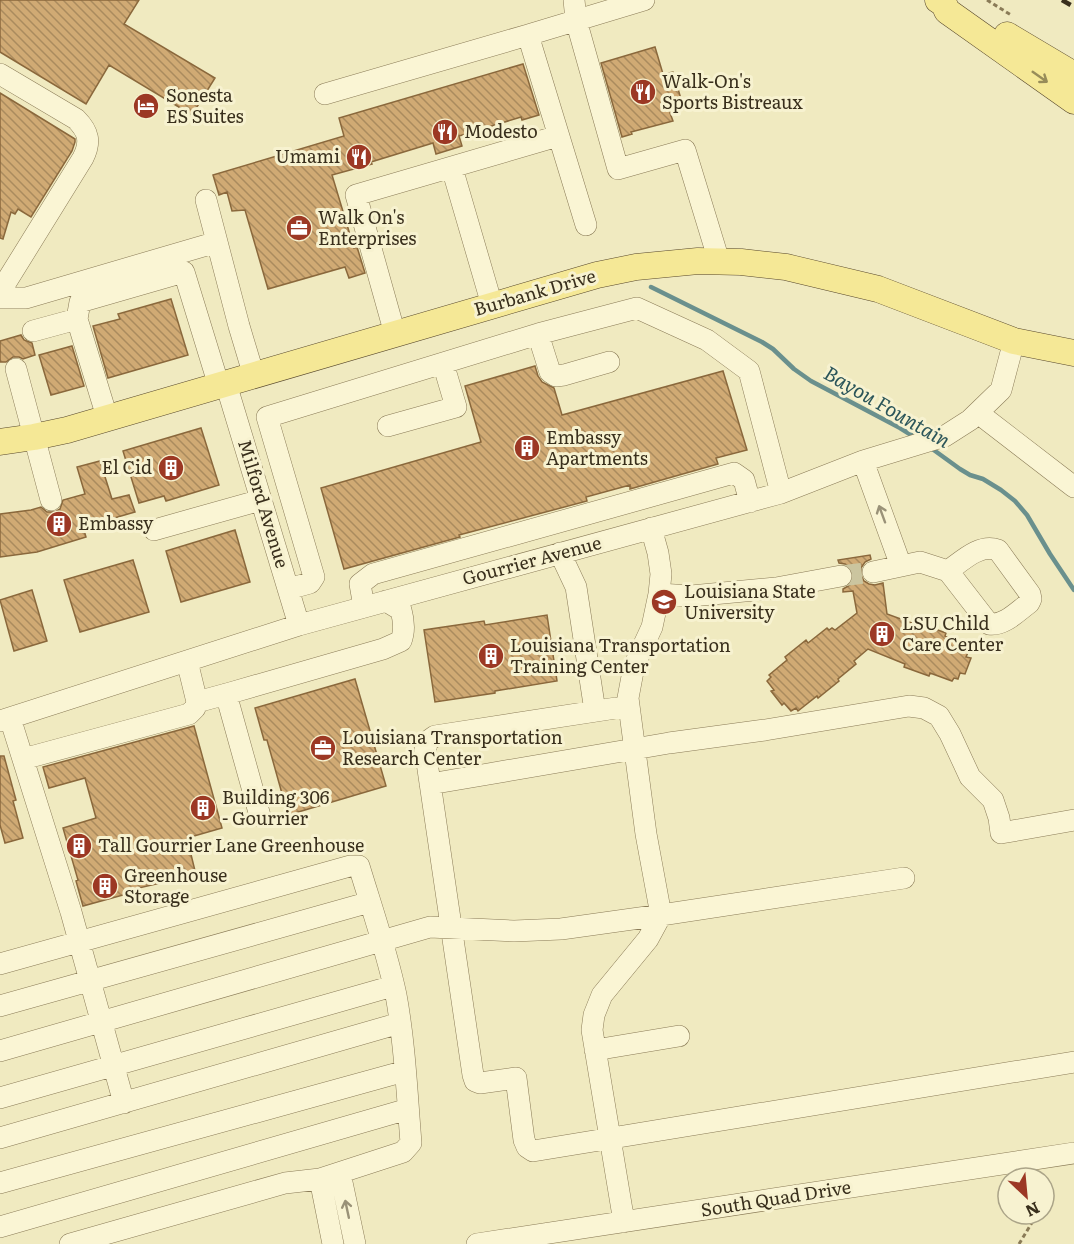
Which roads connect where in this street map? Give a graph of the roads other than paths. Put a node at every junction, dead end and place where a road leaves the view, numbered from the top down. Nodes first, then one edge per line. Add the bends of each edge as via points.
1 (644, 0) edge
2 (941, 2) edge
3 (575, 10) edge
4 (528, 35) junction
5 (0, 74) edge
6 (1074, 75) edge
7 (325, 94) dead end
8 (1074, 101) edge
9 (558, 136) junction
10 (452, 168) junction
11 (206, 200) dead end
12 (586, 225) dead end
13 (217, 242) junction
14 (719, 261) junction
15 (0, 292) edge
16 (0, 298) edge
17 (492, 305) junction
18 (77, 319) junction
19 (33, 331) dead end
20 (395, 334) junction
21 (538, 334) junction
22 (1014, 341) junction
23 (1074, 353) edge
24 (609, 362) dead end
25 (443, 363) junction
26 (16, 369) dead end
27 (254, 376) junction
28 (223, 385) junction
29 (978, 413) junction
30 (107, 417) junction
31 (267, 417) junction
32 (238, 424) junction
33 (388, 426) dead end
34 (34, 437) junction
35 (0, 442) edge
36 (869, 460) junction
37 (1074, 487) edge
38 (781, 493) junction
39 (51, 500) dead end
40 (261, 500) junction
41 (750, 502) junction
42 (595, 512) junction
43 (651, 528) junction
44 (154, 530) dead end
45 (497, 539) junction
46 (602, 542) junction
47 (560, 554) junction
48 (901, 566) junction
49 (505, 569) junction
50 (948, 571) dead end
51 (873, 572) tunnel mouth
52 (841, 576) tunnel mouth
53 (288, 589) junction
54 (659, 594) junction
55 (386, 601) junction
56 (364, 607) junction
57 (299, 625) junction
58 (187, 661) junction
59 (226, 694) junction
60 (197, 702) junction
61 (629, 706) junction
62 (595, 711) junction
63 (5, 719) edge
64 (634, 749) junction
65 (23, 759) junction
66 (430, 784) junction
67 (260, 816) dead end
68 (1074, 820) edge
69 (904, 878) dead end
70 (370, 902) junction
71 (661, 915) junction
72 (450, 928) junction
73 (382, 941) junction
74 (80, 942) junction
75 (0, 964) edge
76 (90, 980) junction
77 (393, 986) junction
78 (0, 1006) edge
79 (102, 1023) junction
80 (400, 1023) junction
81 (679, 1036) dead end
82 (595, 1050) junction
83 (0, 1051) edge
84 (1074, 1062) edge
85 (114, 1067) junction
86 (405, 1071) junction
87 (0, 1098) edge
88 (124, 1102) junction
89 (408, 1109) junction
90 (0, 1138) edge
91 (609, 1138) junction
92 (1074, 1153) edge
93 (330, 1176) junction
94 (0, 1183) edge
95 (624, 1222) junction
96 (0, 1227) edge
97 (70, 1244) edge
98 (333, 1244) edge
99 (355, 1244) edge
100 (477, 1244) edge

1 - 3 street
2 - 6 main road via 953,2
2 -> 8 main road via 947,11
3 - 4 street
3 - 14 street via 618,168 686,150
4 - 7 street
4 - 9 street
5 - 15 street via 76,119 88,139 83,158
9 - 10 street
9 - 12 street
10 - 17 street
10 - 20 street via 356,195
11 - 13 street
13 - 16 street via 26,298
13 - 27 street
14 - 17 main road, Burbank Drive via 597,274
14 - 22 main road, Burbank Drive via 786,267 878,289
17 - 20 main road, Burbank Drive
18 - 19 street
18 - 28 street, Milford Avenue via 80,302 184,272
18 - 30 street
20 - 27 main road, Burbank Drive
21 - 24 street via 550,372 556,376
21 - 25 street
21 - 38 street via 637,308 707,340 749,371
22 - 23 main road, Burbank Drive
22 - 29 street, Gourrier Avenue via 1001,390
25 - 31 street
25 - 33 street via 456,407
26 - 34 street
27 - 28 main road, Burbank Drive
28 - 30 main road, Burbank Drive
28 - 32 street, Milford Avenue
29 - 36 street, Gourrier Avenue via 945,436
29 - 37 street
30 - 34 main road, Burbank Drive
31 - 32 street
31 - 53 street via 314,577 310,583
32 - 40 street, Milford Avenue
34 - 35 main road, Burbank Drive
34 - 39 street
36 - 38 street, Gourrier Avenue
48 -> 36 street
38 - 41 street, Gourrier Avenue
40 - 44 street
40 - 53 street, Milford Avenue
41 - 42 street via 744,480 734,473
41 - 43 street, Gourrier Avenue
42 - 45 street
42 - 46 street
43 - 46 street, Gourrier Avenue
43 - 54 street via 661,574
45 - 49 street
45 - 56 street via 374,574 360,584
46 - 47 street, Gourrier Avenue
47 - 49 street, Gourrier Avenue
47 - 62 street via 576,587
48 - 50 street via 920,562
48 - 51 street
49 - 55 street, Gourrier Avenue
52 - 54 street via 776,588 691,596
53 - 57 street, Milford Avenue
54 - 61 street via 652,627 634,666
55 - 56 street, Gourrier Avenue
55 - 59 street via 401,610 404,621 400,641
56 - 57 street, Gourrier Avenue
57 - 58 street, Gourrier Avenue
58 - 60 street
58 - 63 street, Gourrier Avenue
59 - 60 street
59 - 67 street
60 - 65 street via 189,714
61 - 62 street
61 - 64 street
62 - 66 street via 435,736 425,749
63 - 65 street
64 - 66 street
64 - 68 street via 909,706 924,708 939,716 970,777 993,800 1001,833
64 - 71 street
65 - 74 street
66 - 72 street
69 - 71 street
70 - 73 street
70 - 74 street via 359,866 350,866
70 - 76 street
71 - 72 street via 561,929
71 - 82 street via 648,939 599,1001 593,1023
72 - 73 street via 430,927
72 - 91 street via 475,1080 480,1083 516,1078 524,1140 533,1151
73 - 77 street
73 - 79 street
74 - 75 street
74 - 76 street
76 - 78 street
76 - 79 street
77 - 80 street
77 - 85 street
79 - 83 street
79 - 85 street
80 - 86 street
80 - 88 street
81 - 82 street
82 - 91 street
84 - 91 street
85 - 87 street
85 - 88 street
86 - 89 street
86 - 94 street
88 - 90 street
89 - 93 street via 411,1143 403,1152
89 - 96 street
91 - 95 street
92 - 95 street, South Quad Drive
93 - 97 street via 285,1183
93 - 98 street
99 -> 93 street
95 - 100 street, South Quad Drive

